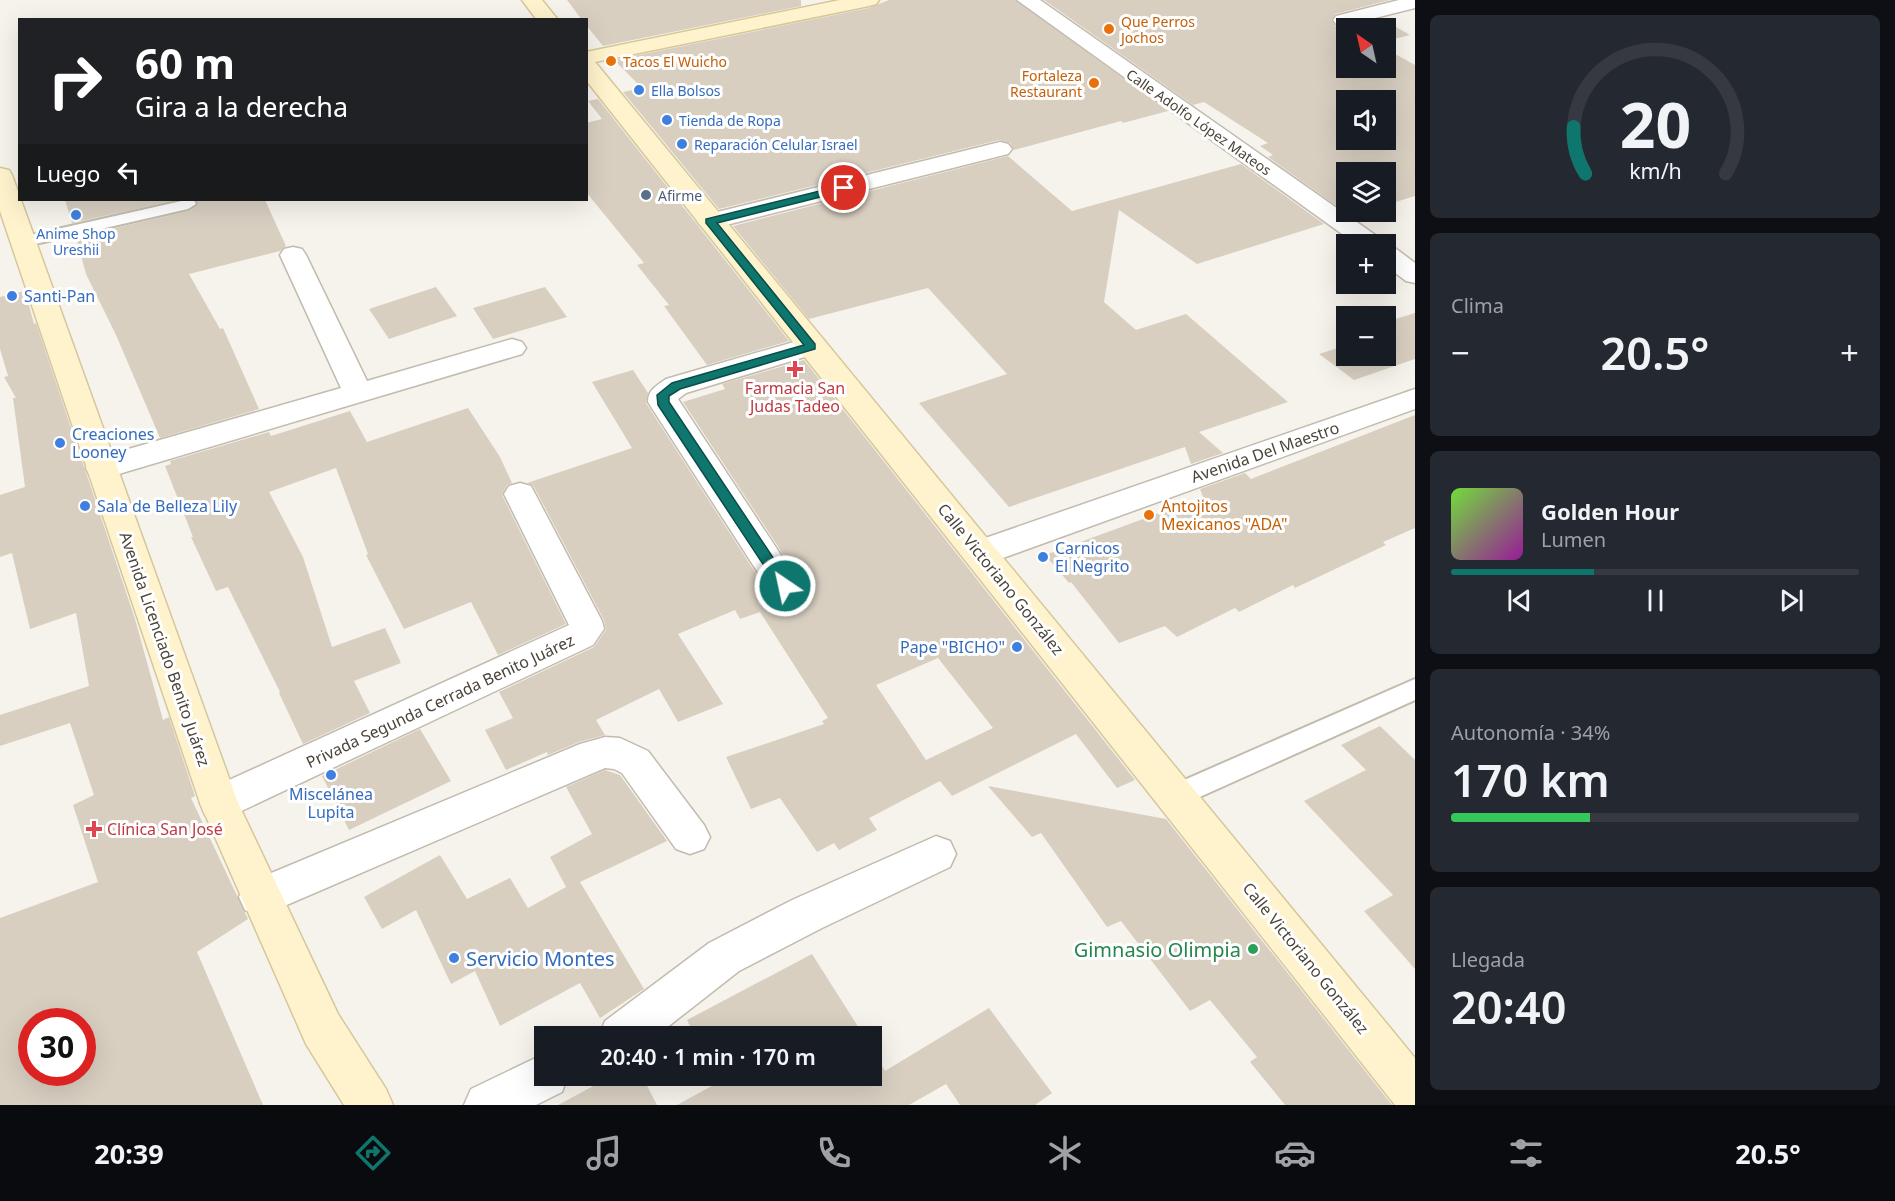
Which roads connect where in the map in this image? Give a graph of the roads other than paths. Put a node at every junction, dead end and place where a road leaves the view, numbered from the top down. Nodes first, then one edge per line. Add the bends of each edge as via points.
1 (532, 0) edge
2 (869, 0) edge
3 (1027, 0) edge
4 (1415, 2) edge
5 (1382, 4) edge
6 (547, 18) edge
7 (1348, 18) edge
8 (588, 58) edge
9 (588, 68) edge
10 (1000, 149) dead end
11 (18, 173) edge
12 (0, 177) edge
13 (188, 204) dead end
14 (710, 221) junction
15 (1358, 234) edge
16 (22, 242) junction
17 (293, 255) dead end
18 (1396, 261) edge
19 (1415, 275) edge
20 (811, 346) junction
21 (513, 348) dead end
22 (358, 393) junction
23 (1415, 399) edge
24 (102, 468) junction
25 (520, 495) dead end
26 (980, 553) junction
27 (785, 586) dead end
28 (1415, 689) edge
29 (1175, 796) junction
30 (219, 803) junction
31 (690, 837) dead end
32 (936, 854) dead end
33 (260, 897) junction
34 (634, 1026) edge
35 (534, 1082) edge
36 (1411, 1083) edge
37 (370, 1105) edge
38 (488, 1105) edge

1 - 6 main road
2 - 8 main road
3 - 15 street, Calle Adolfo López Mateos
4 - 5 street
5 - 7 street
9 - 14 main road, Calle Victoriano González
10 - 14 street
11 - 12 main road
12 - 16 main road, Avenida Licenciado Benito Juárez
13 - 16 lane
14 - 20 main road, Calle Victoriano González
16 - 24 main road, Avenida Licenciado Benito Juárez
17 - 22 street
18 - 19 street
20 - 26 main road, Calle Victoriano González
20 - 27 street via 676,386 663,395 663,402
21 - 22 street
22 - 24 street
23 - 26 street, Avenida Del Maestro
24 - 30 main road, Avenida Licenciado Benito Juárez
25 - 30 street, Privada Segunda Cerrada Benito Juárez via 587,629
26 - 29 main road, Calle Victoriano González
28 - 29 lane
29 - 36 main road, Calle Victoriano González
30 - 33 main road, Avenida Licenciado Benito Juárez
31 - 33 street via 635,762 622,753 608,751
32 - 34 street via 724,957
33 - 37 main road, Avenida Licenciado Benito Juárez via 322,1029
35 - 38 street

